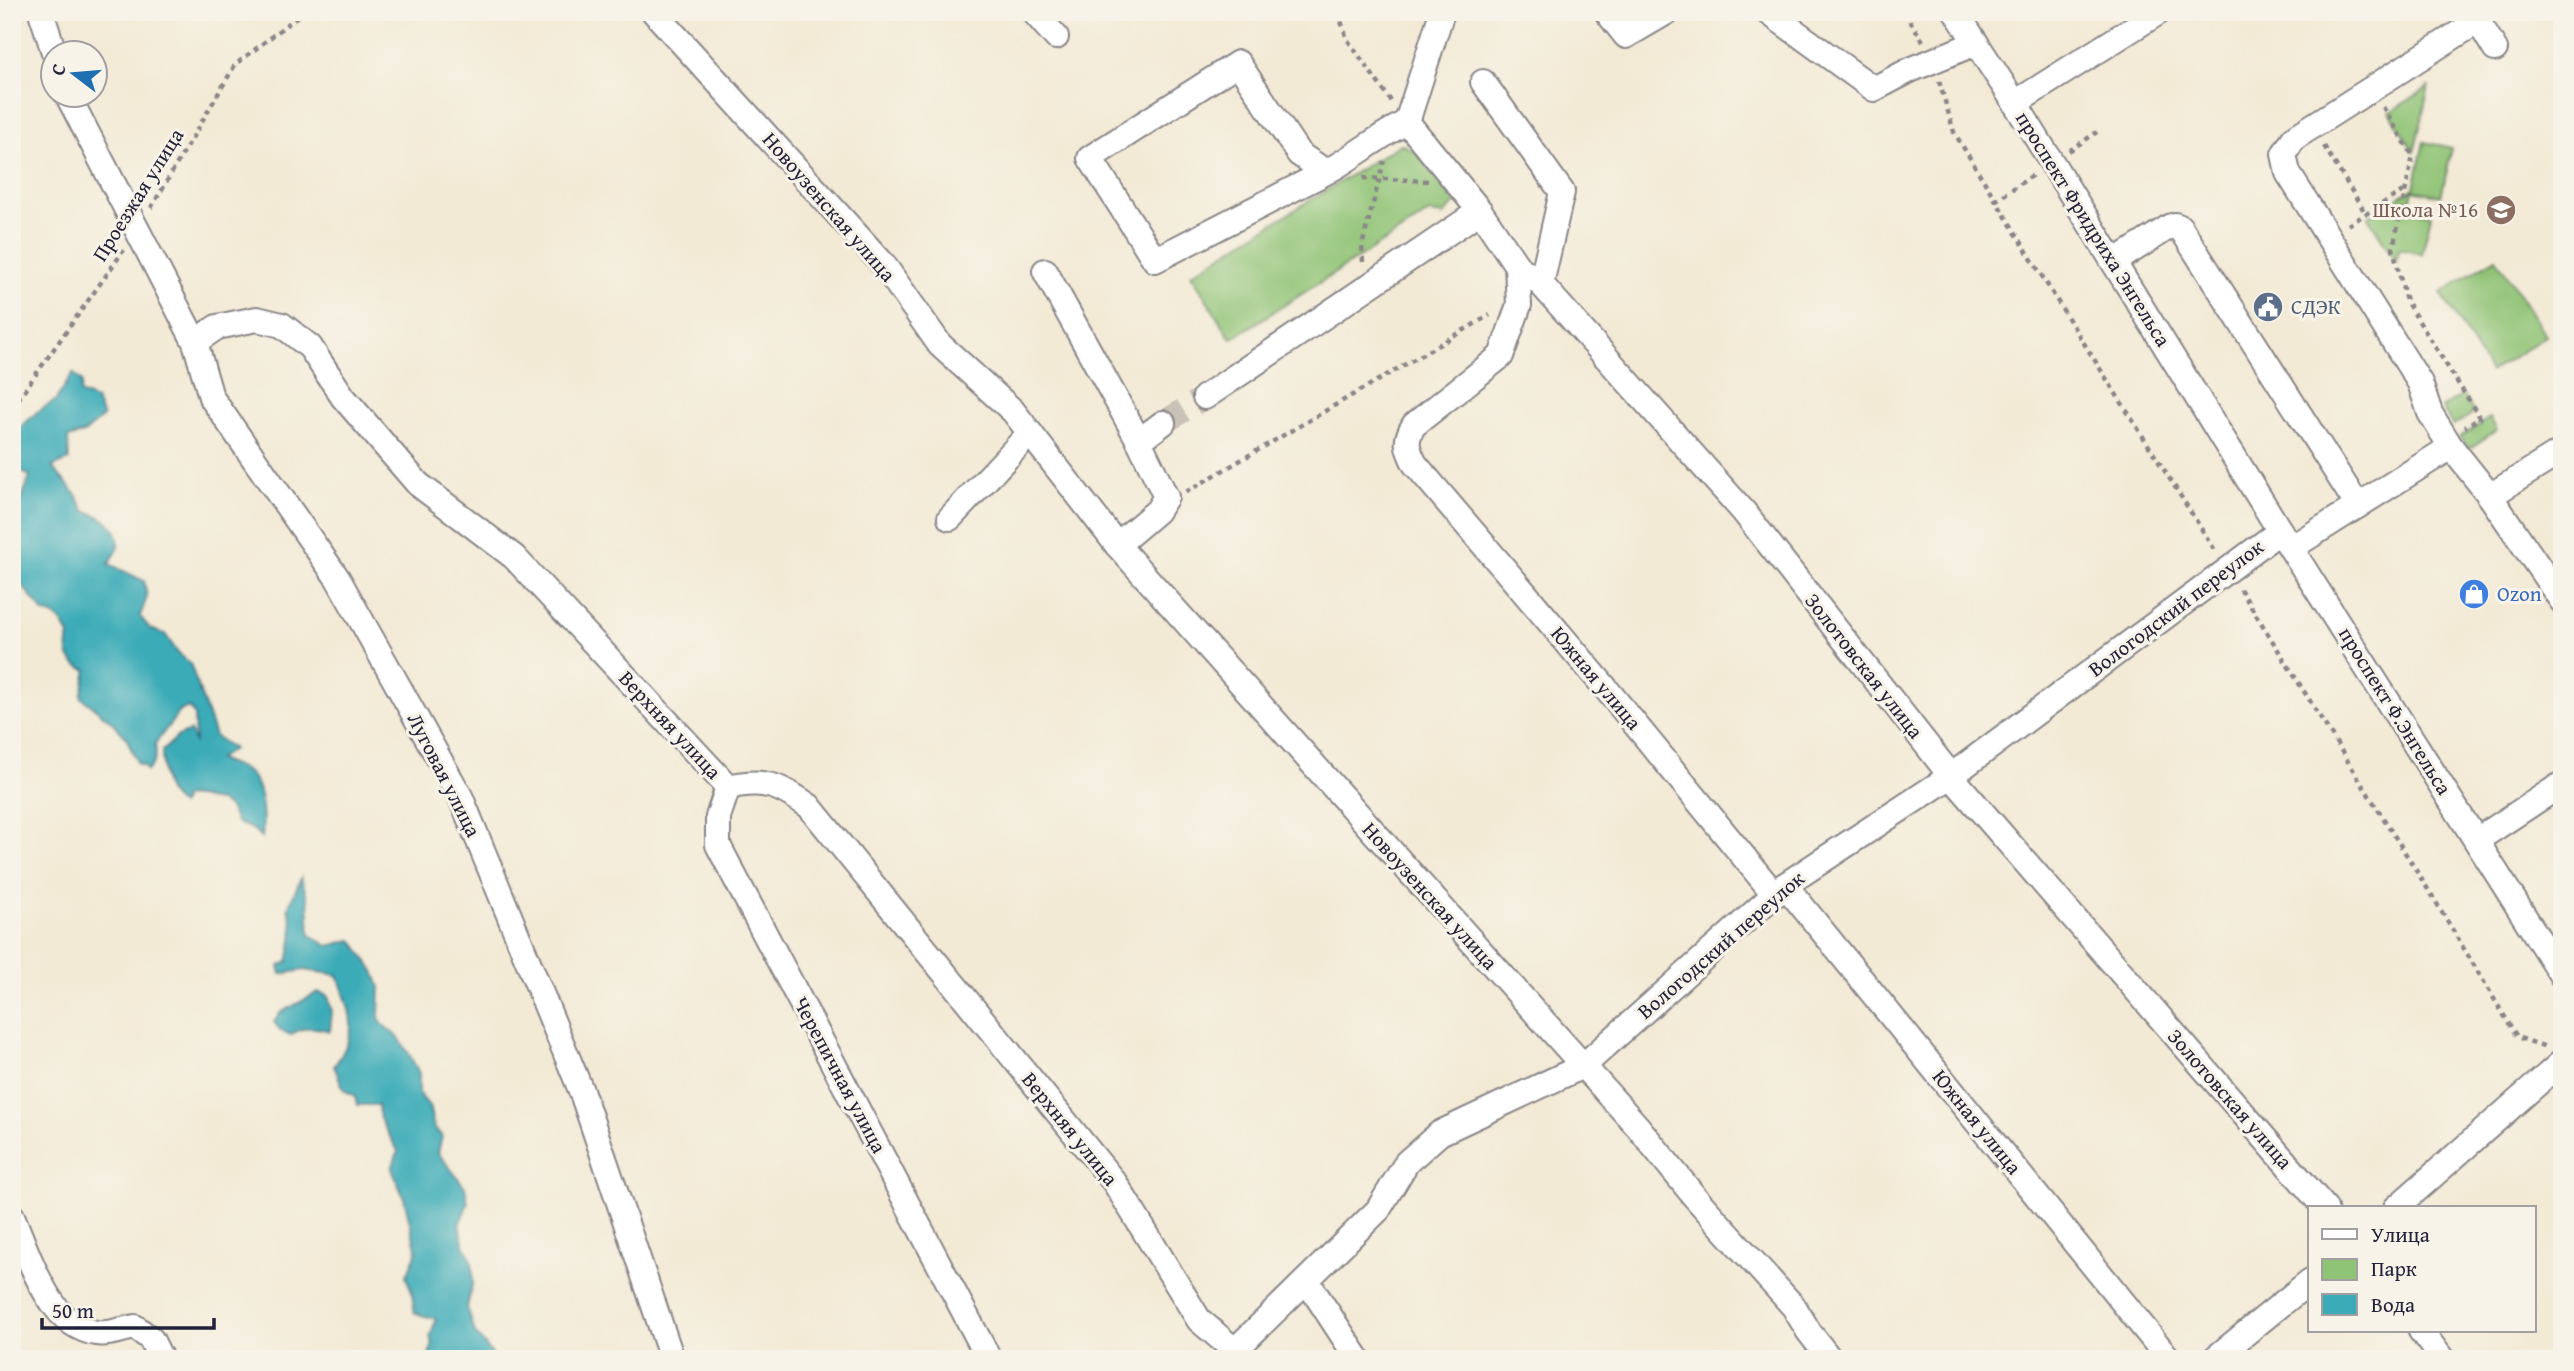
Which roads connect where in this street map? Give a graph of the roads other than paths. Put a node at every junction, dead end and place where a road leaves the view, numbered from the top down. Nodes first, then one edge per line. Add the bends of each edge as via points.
1 (41, 12) edge
2 (654, 12) edge
3 (1034, 12) edge
4 (1442, 12) edge
5 (1607, 12) edge
6 (1667, 12) edge
7 (1768, 12) edge
8 (1956, 12) edge
9 (2159, 12) edge
10 (2475, 17) edge
11 (1056, 37) dead end
12 (49, 38) edge
13 (1976, 43) junction
14 (2495, 49) dead end
15 (1483, 82) dead end
16 (2015, 103) junction
17 (74, 108) edge
18 (1407, 122) junction
19 (1330, 170) junction
20 (1480, 211) junction
21 (2114, 262) junction
22 (1517, 266) junction
23 (1045, 271) dead end
24 (1541, 284) junction
25 (195, 342) junction
26 (1205, 397) tunnel mouth
27 (1163, 423) tunnel mouth
28 (1030, 433) junction
29 (1139, 441) junction
30 (2448, 443) junction
31 (2228, 447) joint
32 (2562, 451) edge
33 (2490, 496) junction
34 (2358, 506) junction
35 (950, 518) dead end
36 (2286, 539) junction
37 (1117, 545) junction
38 (2562, 601) edge
39 (1951, 776) junction
40 (2562, 784) edge
41 (728, 787) junction
42 (2477, 839) junction
43 (1780, 890) junction
44 (2562, 976) edge
45 (2562, 1062) edge
46 (1583, 1066) junction
47 (2323, 1206) edge
48 (2398, 1206) edge
49 (12, 1216) edge
50 (1307, 1281) junction
51 (2308, 1283) edge
52 (2422, 1332) edge
53 (1229, 1354) edge
54 (161, 1359) edge
55 (672, 1359) edge
56 (989, 1359) edge
57 (1358, 1359) edge
58 (1830, 1359) edge
59 (2169, 1359) edge
60 (2214, 1359) edge
61 (2442, 1359) edge

1 - 12 street
2 - 28 street, Новоузенская улица via 883,264 940,345 1013,411
3 - 11 street
4 - 18 street
5 - 6 street via 1626,36
7 - 13 street via 1874,89
8 - 13 street, проспект Фридриха Энгельса
9 - 16 street
10 - 14 street
10 - 30 street via 2294,138 2284,164 2420,383 2430,413
13 - 16 street, проспект Фридриха Энгельса
15 - 24 street via 1562,192
16 - 21 street, проспект Фридриха Энгельса
17 - 25 street, Луговая улица
18 - 19 street
18 - 20 street, Золотовская улица
19 - 19 street via 1299,154 1238,63 1090,159 1155,260
20 - 22 street, Золотовская улица
20 - 26 street
21 - 31 street, проспект Фридриха Энгельса
21 - 34 street via 2169,227 2180,227
22 - 24 street, Золотовская улица
22 - 43 street, Южная улица via 1518,299 1501,356 1414,425 1406,445 1415,464
23 - 29 street
24 - 39 street, Золотовская улица via 1744,512
25 - 41 street, Верхняя улица via 217,327 257,319 282,325 310,347 343,397 418,484 514,557
25 - 55 street, Луговая улица via 211,397 338,579 461,798 582,1093
27 - 29 street
28 - 35 street
28 - 37 street, Новоузенская улица
29 - 37 street via 1166,498
30 - 33 street
30 - 34 street, Вологодский переулок
31 - 36 street, проспект Ф.Энгельса
32 - 33 street
33 - 38 street
34 - 36 street, Вологодский переулок
36 - 39 street, Вологодский переулок
36 - 42 street, проспект Ф.Энгельса
37 - 46 street, Новоузенская улица
39 - 43 street, Вологодский переулок
39 - 47 street, Золотовская улица
40 - 42 street
41 - 53 street, Верхняя улица via 747,783 779,786 809,806 1115,1183 1199,1320
41 - 56 street, Черепичная улица via 718,817 719,845
42 - 44 street, проспект Ф.Энгельса
43 - 46 street, Вологодский переулок
43 - 59 street, Южная улица
45 - 48 street
46 - 50 street, Вологодский переулок via 1440,1133 1407,1162 1378,1210
46 - 58 street, Новоузенская улица via 1772,1280
49 - 54 street via 48,1297 71,1324 98,1334 135,1327 150,1339
50 - 53 street, Вологодский переулок
50 - 57 street
51 - 60 street
52 - 61 street

